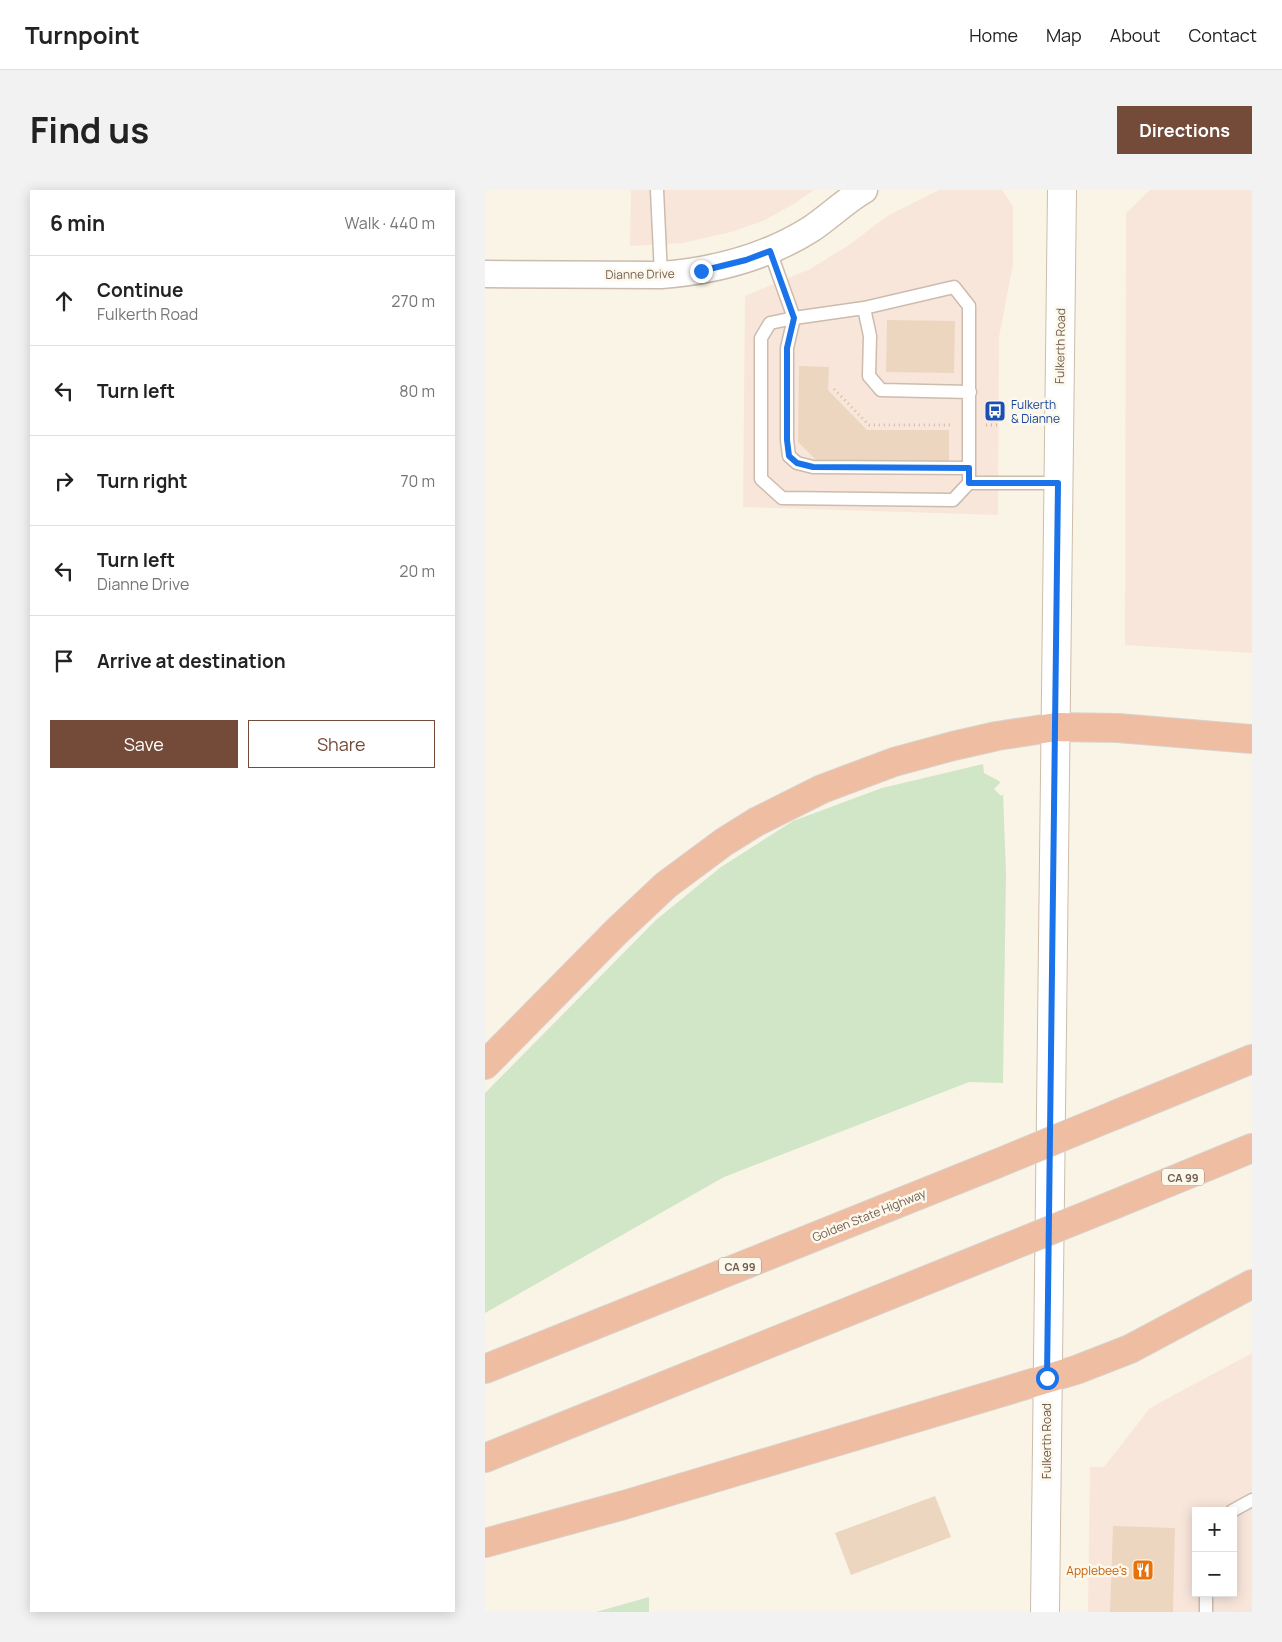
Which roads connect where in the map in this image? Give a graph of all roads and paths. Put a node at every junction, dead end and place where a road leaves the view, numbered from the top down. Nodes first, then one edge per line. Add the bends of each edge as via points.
1 (657, 190) edge
2 (864, 190) edge
3 (1062, 190) edge
4 (770, 251) junction
5 (485, 274) edge
6 (661, 275) junction
7 (864, 308) junction
8 (794, 318) junction
9 (835, 389) dead end
10 (969, 392) junction
11 (969, 425) junction
12 (1000, 425) dead end
13 (969, 468) junction
14 (969, 483) junction
15 (1058, 483) junction
16 (1055, 727) junction
17 (1252, 739) edge
18 (1252, 1060) edge
19 (485, 1065) edge
20 (1252, 1148) edge
21 (1252, 1284) edge
22 (485, 1369) edge
23 (1047, 1378) junction
24 (485, 1458) edge
25 (1252, 1500) edge
26 (1237, 1509) edge
27 (485, 1543) edge
28 (1206, 1597) edge
29 (1045, 1612) edge
30 (1206, 1612) edge

1 - 6 lane
2 - 4 street, Dianne Drive via 811,229
3 - 15 street, Fulkerth Road
4 - 6 street, Dianne Drive via 716,268
4 - 8 lane
5 - 6 street, Dianne Drive
7 - 8 lane
7 - 10 lane via 870,336 869,376 881,390
7 - 10 lane via 955,287 969,306
8 - 13 lane via 787,348 787,440 789,456 797,463 813,467
8 - 14 lane via 771,324 761,338 761,479 783,498 953,500
9 - 11 path via 869,425
10 - 11 lane
11 - 12 path
11 - 13 lane
13 - 14 lane
14 - 15 lane
15 - 16 street, Fulkerth Road
16 - 17 highway via 1118,728
16 - 19 highway via 988,738 894,762 822,789 756,822 666,885
16 - 23 street, Fulkerth Road
18 - 22 highway, Golden State Highway / CA 99, bridge
20 - 24 highway, CA 99, bridge
21 - 23 highway via 1130,1348
23 - 27 highway via 642,1500
23 - 29 street, Fulkerth Road
25 - 26 lane
28 - 30 lane

